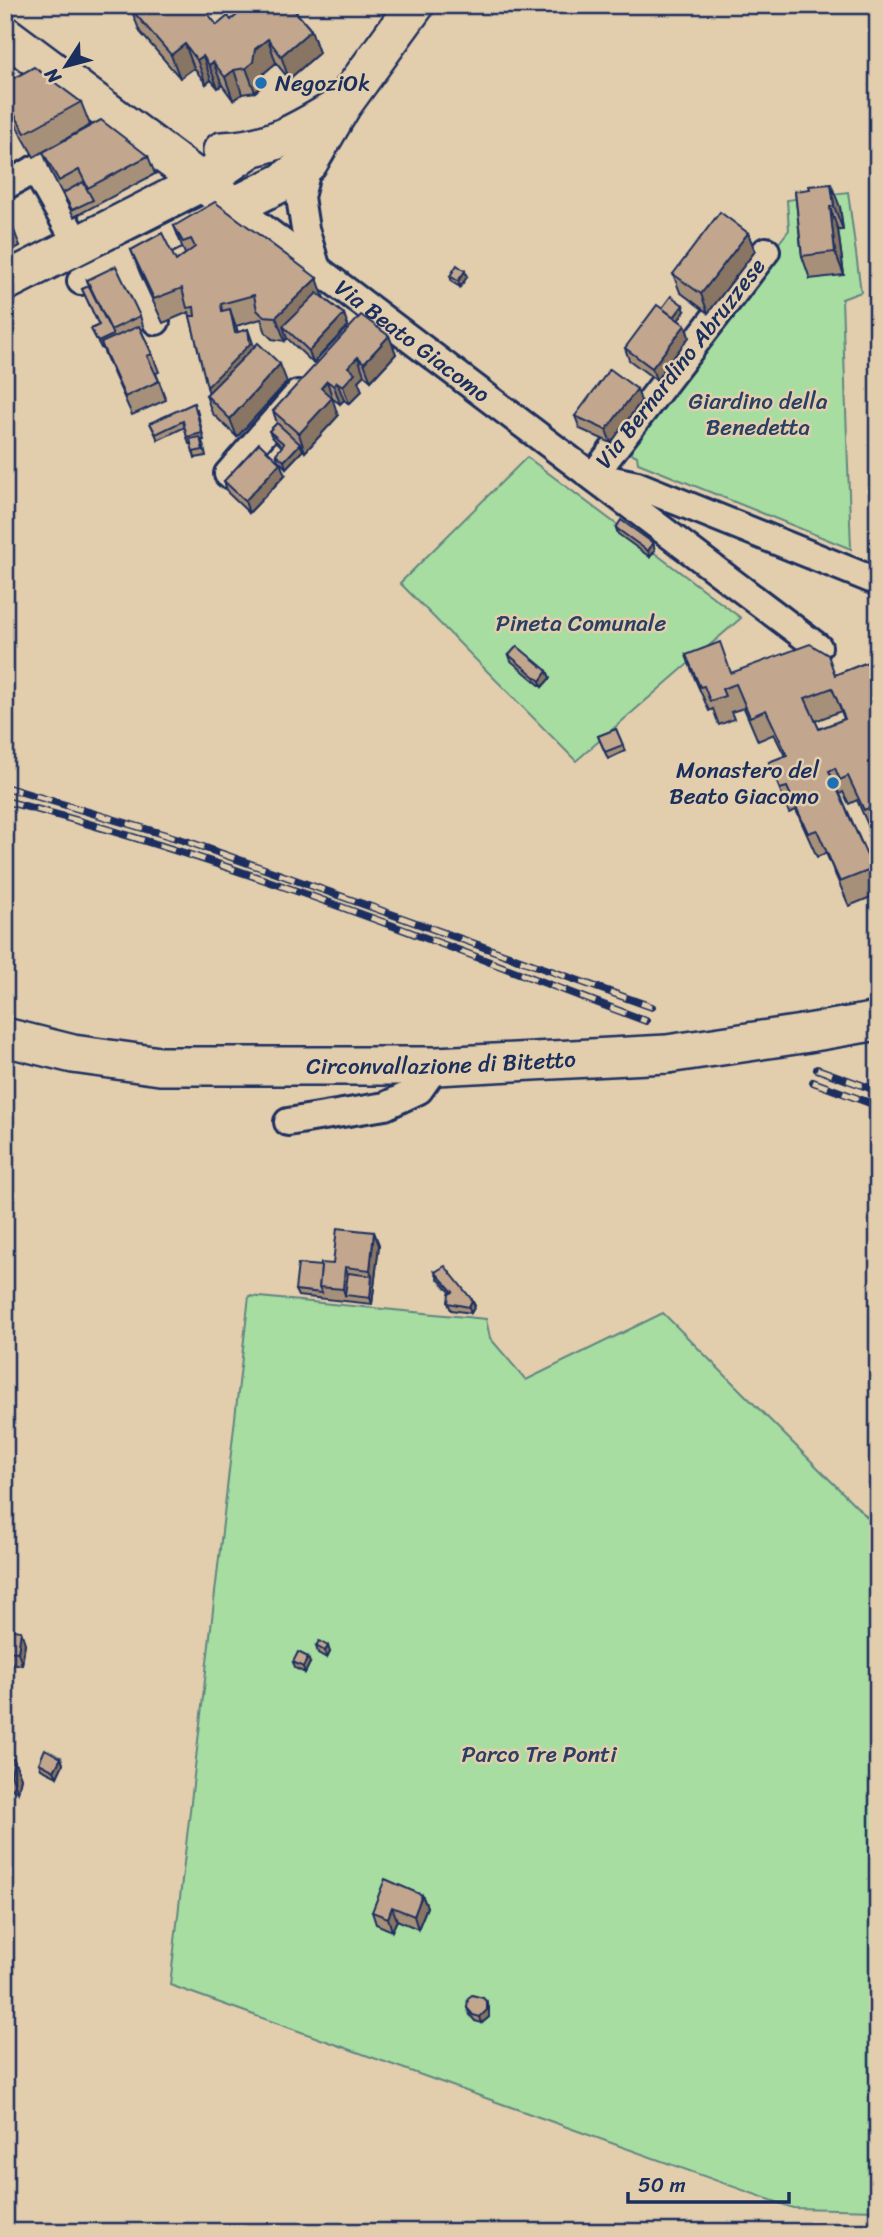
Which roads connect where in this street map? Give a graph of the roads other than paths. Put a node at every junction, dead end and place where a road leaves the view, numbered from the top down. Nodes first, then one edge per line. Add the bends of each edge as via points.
1 (415, 5) edge
2 (5, 34) edge
3 (343, 104) junction
4 (122, 122) junction
5 (155, 148) junction
6 (248, 150) junction
7 (309, 162) junction
8 (35, 169) junction
9 (202, 183) junction
10 (5, 186) edge
11 (234, 206) junction
12 (78, 245) junction
13 (766, 251) dead end
14 (125, 259) junction
15 (317, 269) junction
16 (82, 281) dead end
17 (5, 282) edge
18 (371, 309) junction
19 (156, 321) edge
20 (353, 330) edge
21 (318, 371) edge
22 (228, 474) edge
23 (593, 475) junction
24 (878, 582) edge
25 (818, 647) edge
26 (878, 1021) edge
27 (5, 1037) edge
28 (436, 1066) junction
29 (288, 1122) dead end

1 - 3 street
2 - 4 street, Via Beato Giacomo
3 - 6 street via 288,137
3 - 7 street
4 - 5 street, Via Beato Giacomo
4 - 8 street
5 - 6 street
5 - 9 street, Via Beato Giacomo
6 - 9 street
7 - 11 street via 283,182
7 - 15 street via 300,197
8 - 10 street
8 - 12 street
9 - 11 street, Via Beato Giacomo
9 - 12 street
11 - 14 street
11 - 15 street, Via Beato Giacomo
12 - 17 street
13 - 23 street, Via Bernardino Abruzzese
14 - 16 street
14 - 19 street
15 - 18 street, Via Beato Giacomo
18 - 20 street
18 - 23 street, Via Beato Giacomo
21 - 22 street
23 - 24 street via 637,485
23 - 25 street, Via Beato Giacomo
26 - 28 street, Circonvallazione di Bitetto, bridge via 667,1054
27 - 28 street, Circonvallazione di Bitetto via 73,1054 160,1066
28 - 29 street via 419,1090 385,1106

